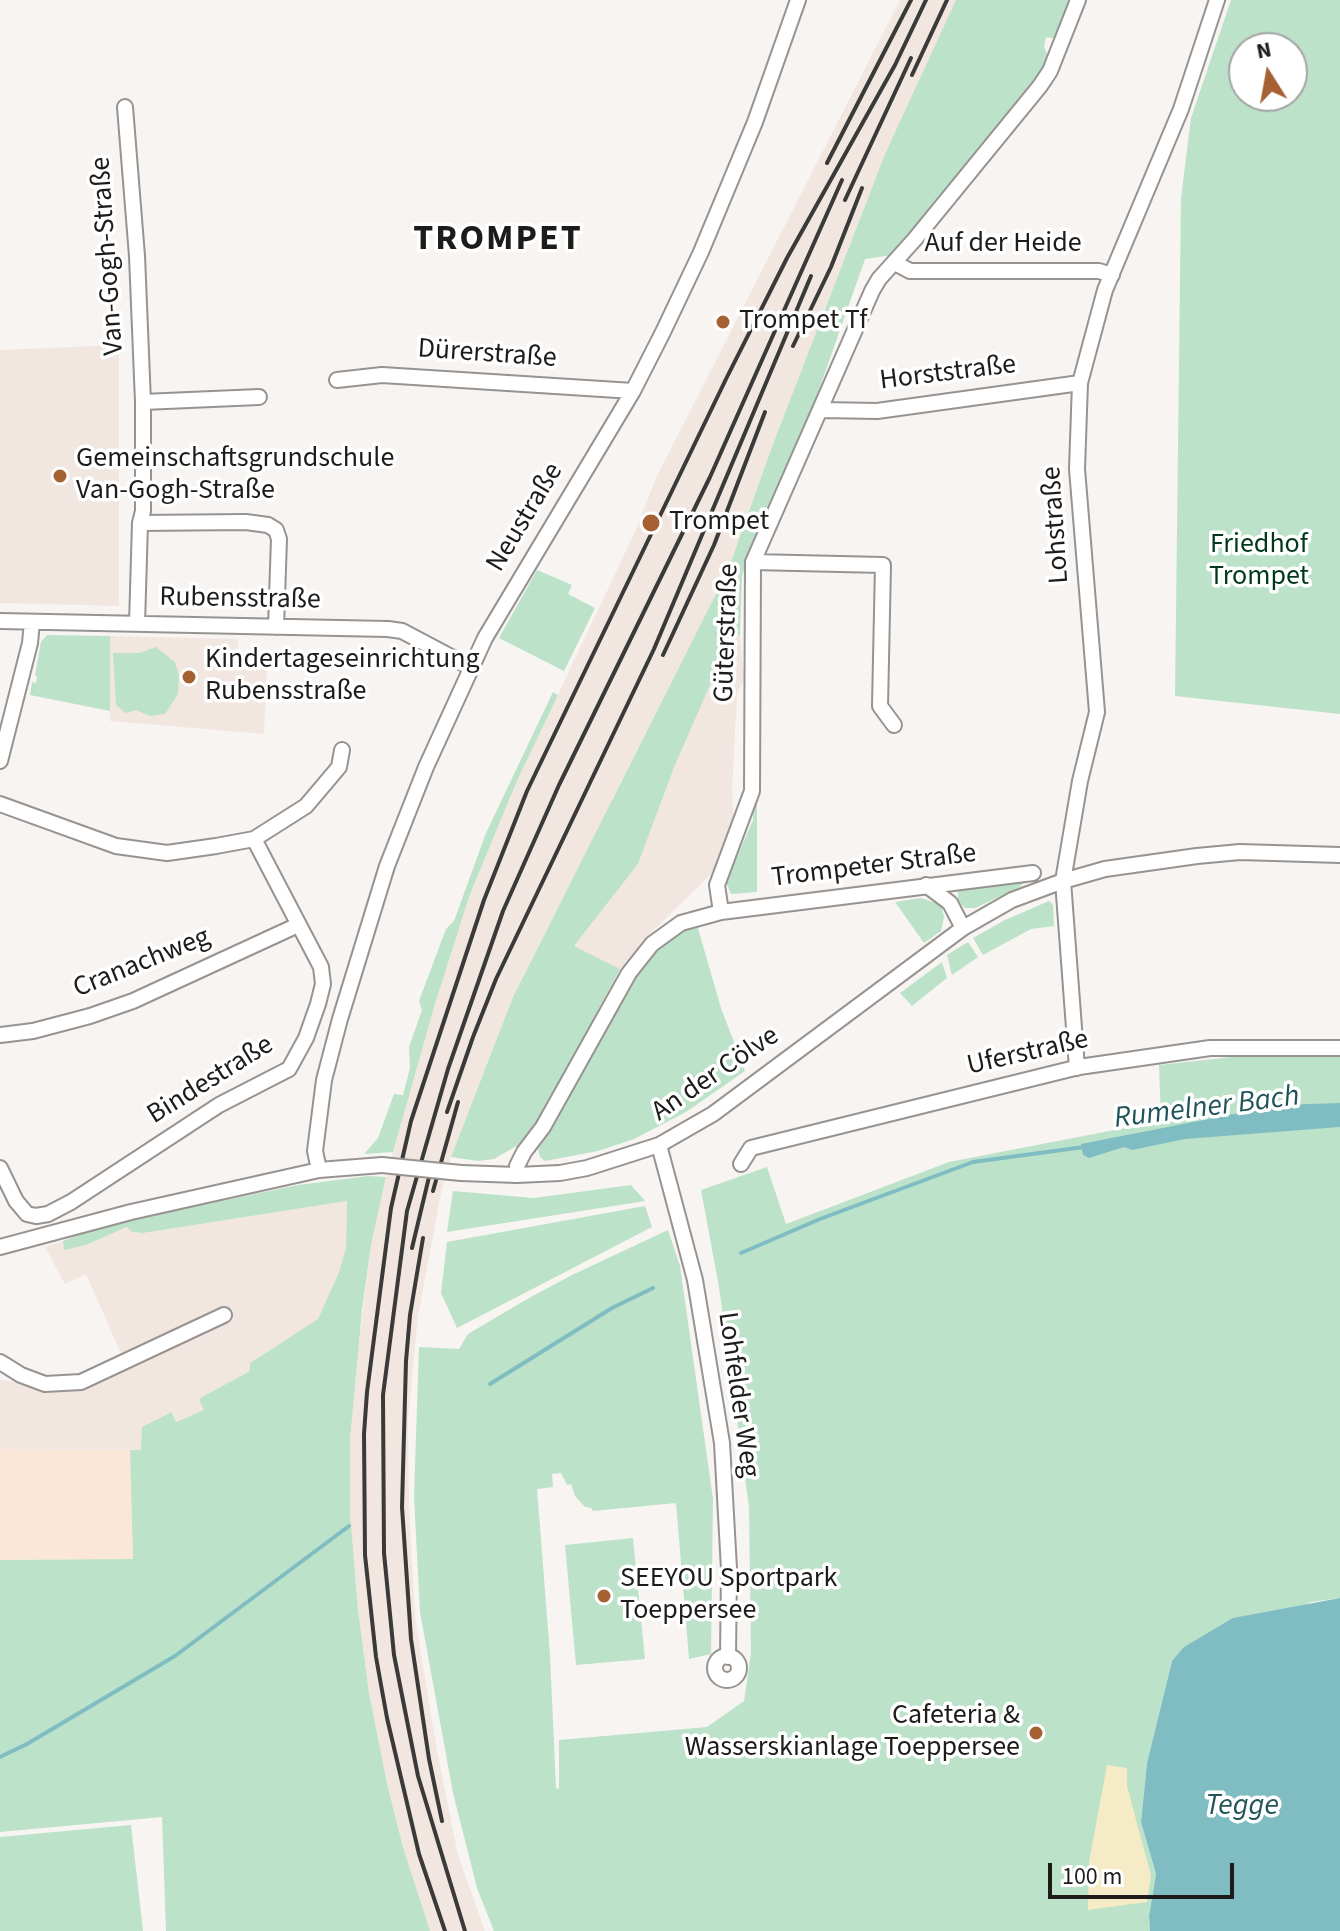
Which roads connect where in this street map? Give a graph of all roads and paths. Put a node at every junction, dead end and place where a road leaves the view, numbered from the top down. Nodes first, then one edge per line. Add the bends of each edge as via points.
1 (798, 0) edge
2 (1078, 0) edge
3 (1217, 0) edge
4 (125, 107) dead end
5 (895, 263) junction
6 (1112, 275) junction
7 (337, 380) dead end
8 (1080, 383) junction
9 (633, 391) junction
10 (259, 397) dead end
11 (143, 402) junction
12 (822, 410) junction
13 (140, 523) junction
14 (753, 562) junction
15 (0, 621) edge
16 (32, 622) junction
17 (137, 624) junction
18 (276, 627) junction
19 (470, 667) junction
20 (894, 725) dead end
21 (342, 750) dead end
22 (0, 761) edge
23 (0, 804) edge
24 (254, 839) junction
25 (1340, 855) edge
26 (1033, 873) dead end
27 (1063, 881) junction
28 (926, 885) junction
29 (721, 912) junction
30 (298, 925) junction
31 (963, 928) junction
32 (0, 1035) edge
33 (1340, 1048) edge
34 (1077, 1068) junction
35 (659, 1145) junction
36 (741, 1164) dead end
37 (0, 1168) edge
38 (319, 1170) junction
39 (517, 1175) junction
40 (0, 1247) edge
41 (224, 1315) dead end
42 (0, 1362) edge
43 (728, 1657) dead end

1 - 9 street, Neustraße via 701,252
2 - 5 street, Güterstraße via 1040,86
3 - 6 street, Lohstraße via 1181,109
4 - 11 street, Van-Gogh-Straße
5 - 6 street, Auf der Heide via 910,271
5 - 12 street, Güterstraße via 872,291
6 - 8 street, Lohstraße
7 - 9 street, Dürerstraße via 382,375
8 - 12 street, Horststraße via 877,411
8 - 27 street, Lohstraße via 1077,469 1097,712
9 - 19 street, Neustraße
10 - 11 street
11 - 13 street, Van-Gogh-Straße
12 - 14 street, Güterstraße
13 - 17 street, Van-Gogh-Straße
13 - 18 street via 246,522 276,530
14 - 20 street via 883,565 880,706
14 - 29 street, Güterstraße via 752,791 717,885
15 - 16 street, Rubensstraße
16 - 17 street, Rubensstraße
16 - 22 street
17 - 18 street, Rubensstraße
18 - 19 street, Rubensstraße via 402,631
19 - 38 street, Neustraße via 387,866 340,1019 315,1151
21 - 24 street via 339,767 306,806
23 - 24 street via 116,846 167,853
24 - 30 street, Bindestraße
25 - 27 street via 1197,856 1105,869
26 - 28 street, Trompeter Straße
27 - 31 street, An der Cölve via 1012,900
27 - 34 street, Lohstraße
28 - 29 street, Trompeter Straße
28 - 31 street via 950,903
29 - 39 street via 681,923 652,944 629,973 524,1152
30 - 32 street, Cranachweg via 133,1001
30 - 37 street, Bindestraße via 321,967 323,984 306,1038 289,1069 219,1105 48,1214 27,1214
31 - 35 street, An der Cölve via 713,1114
33 - 34 street, Uferstraße via 1210,1048
34 - 36 street, Uferstraße via 751,1148
35 - 39 street, An der Cölve via 587,1168
35 - 43 street, Lohfelder Weg via 695,1280 722,1443
38 - 39 street, An der Cölve, bridge via 382,1165
38 - 40 street, An der Cölve
41 - 42 street via 81,1382 45,1384

